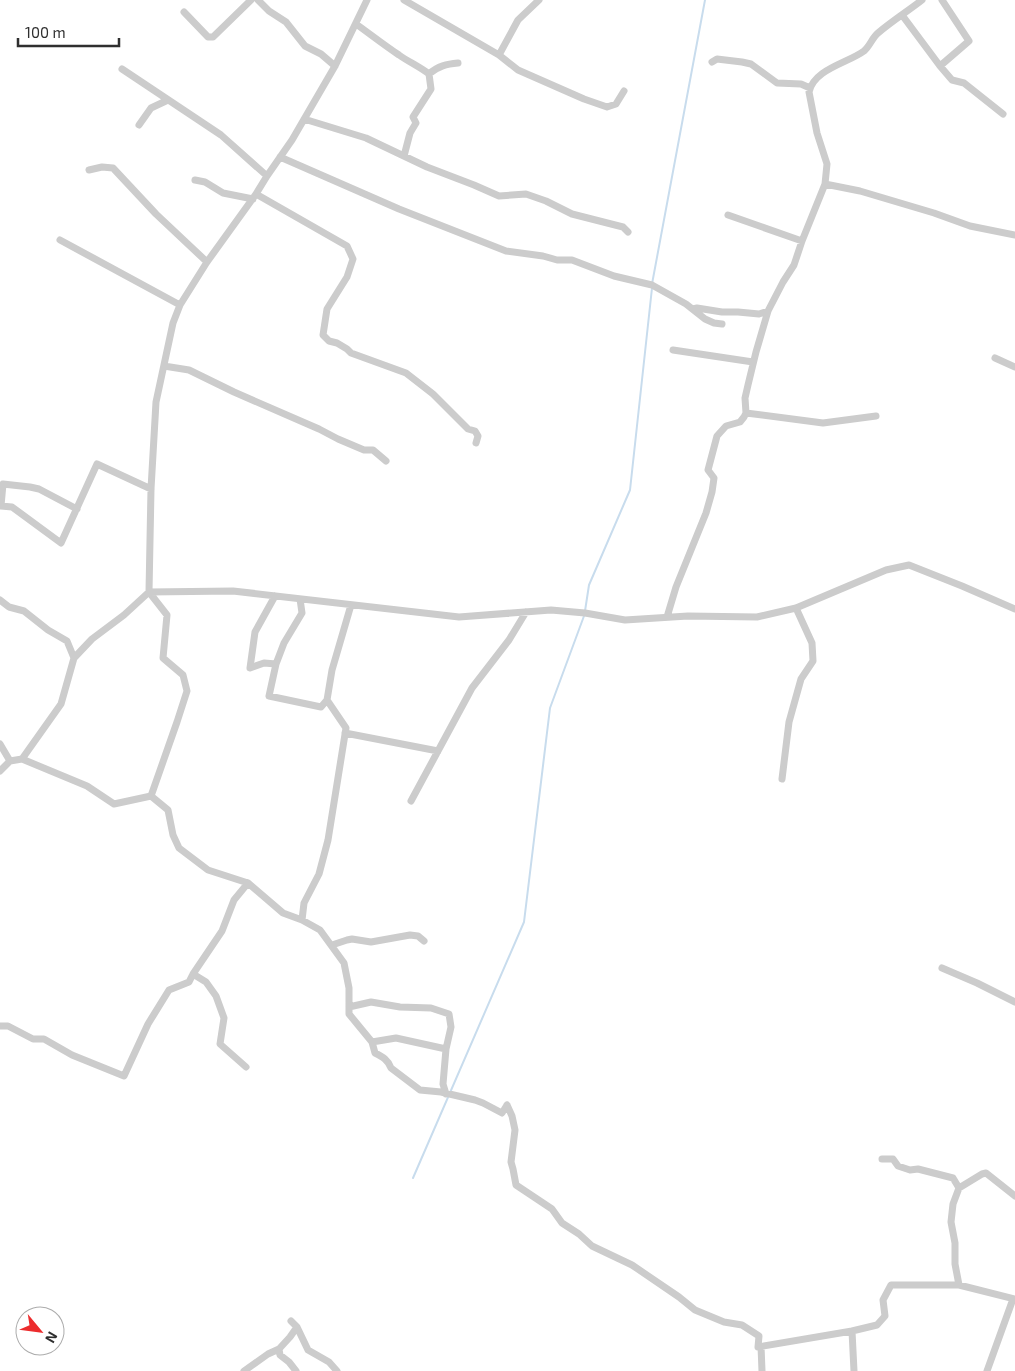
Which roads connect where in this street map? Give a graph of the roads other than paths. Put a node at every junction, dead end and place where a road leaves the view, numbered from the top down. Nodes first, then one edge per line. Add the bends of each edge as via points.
1 (251, 0) edge
2 (258, 0) edge
3 (367, 0) edge
4 (404, 0) edge
5 (539, 0) edge
6 (922, 0) edge
7 (942, 0) edge
8 (184, 12) dead end
9 (902, 15) junction
10 (356, 24) junction
11 (500, 55) junction
12 (712, 62) dead end
13 (458, 63) dead end
14 (335, 66) junction
15 (940, 66) junction
16 (122, 68) dead end
17 (429, 74) junction
18 (810, 88) junction
19 (624, 91) dead end
20 (168, 100) junction
21 (1003, 114) dead end
22 (304, 119) junction
23 (139, 124) dead end
24 (404, 156) junction
25 (280, 158) junction
26 (89, 170) dead end
27 (267, 176) junction
28 (195, 180) dead end
29 (825, 184) junction
30 (254, 197) junction
31 (728, 215) dead end
32 (628, 232) dead end
33 (1015, 234) edge
34 (60, 240) dead end
35 (802, 241) junction
36 (207, 262) junction
37 (180, 305) junction
38 (693, 309) junction
39 (768, 311) junction
40 (722, 324) dead end
41 (673, 350) dead end
42 (995, 358) dead end
43 (753, 362) junction
44 (164, 366) junction
45 (1015, 367) edge
46 (746, 413) junction
47 (876, 416) dead end
48 (476, 443) dead end
49 (386, 461) dead end
50 (151, 489) junction
51 (77, 509) junction
52 (149, 592) junction
53 (275, 596) junction
54 (300, 599) junction
55 (0, 600) edge
56 (351, 606) junction
57 (796, 608) junction
58 (1015, 609) edge
59 (526, 612) junction
60 (667, 618) junction
61 (74, 658) junction
62 (276, 664) junction
63 (326, 700) junction
64 (345, 734) junction
65 (0, 744) edge
66 (438, 751) junction
67 (22, 759) junction
68 (10, 761) junction
69 (0, 771) edge
70 (782, 779) dead end
71 (151, 796) junction
72 (411, 801) dead end
73 (248, 882) junction
74 (302, 920) junction
75 (424, 941) dead end
76 (332, 945) junction
77 (942, 968) dead end
78 (192, 974) junction
79 (1015, 1002) edge
80 (349, 1007) junction
81 (0, 1026) edge
82 (372, 1042) junction
83 (446, 1048) junction
84 (246, 1068) dead end
85 (446, 1094) junction
86 (882, 1159) dead end
87 (959, 1188) junction
88 (1015, 1196) edge
89 (959, 1285) junction
90 (1014, 1299) edge
91 (291, 1321) dead end
92 (297, 1327) junction
93 (852, 1331) junction
94 (762, 1346) junction
95 (279, 1349) junction
96 (244, 1371) edge
97 (296, 1371) edge
98 (337, 1371) edge
99 (761, 1371) edge
100 (854, 1371) edge
101 (987, 1371) edge

1 - 8 street via 213,37 208,37
2 - 14 street via 286,22 306,46
3 - 10 street
4 - 11 street
5 - 11 street via 518,20
6 - 9 street
7 - 15 street via 969,41
9 - 15 street
9 - 18 street via 878,32 862,52 822,74
10 - 14 street
10 - 17 street
11 - 19 street via 518,70 608,107 616,104
12 - 18 street via 717,59 751,64 778,82
13 - 17 street via 446,64
14 - 22 street
15 - 21 street via 952,80 964,83
16 - 20 street
17 - 24 street via 431,89 413,117 416,123
18 - 29 street via 827,164
20 - 23 street via 151,108
20 - 27 street via 221,135
22 - 24 street via 366,138
22 - 25 street
24 - 32 street via 499,196 526,194 572,214 622,227
25 - 27 street
25 - 38 street via 506,251 572,260 614,276 652,285
26 - 36 street via 113,168
27 - 30 street
28 - 30 street via 223,193
29 - 33 street via 860,191 970,226
29 - 35 street
30 - 36 street
30 - 48 street via 348,246 353,259 326,309 323,335 351,353 406,373 433,394 468,430 475,431 478,436
31 - 35 street
34 - 37 street
35 - 39 street via 794,265
36 - 37 street
37 - 44 street
38 - 39 street via 759,314
38 - 40 street via 705,319
39 - 43 street
41 - 43 street
42 - 45 street
43 - 46 street via 745,398
44 - 49 street via 189,370 338,439 364,450 373,450
44 - 50 street via 156,402
46 - 47 street via 823,423
46 - 60 street via 740,422 726,426 717,436 708,470 714,478 712,492
50 - 51 street via 97,464
50 - 52 street
51 - 51 street via 61,543 12,507 1,506 3,484 39,489
52 - 53 street via 233,591
52 - 61 street
52 - 71 street via 167,614 164,658 183,675 187,691
53 - 54 street
53 - 62 street via 255,632 250,668
54 - 56 street
54 - 62 street via 302,613
55 - 61 street via 9,607 24,611 67,641
56 - 59 street via 459,617
56 - 63 street
57 - 58 street via 886,570 909,565
57 - 60 street via 757,617
57 - 70 street via 812,643 813,661 801,678 789,722
59 - 60 street via 551,610 624,620
59 - 66 street via 472,688
61 - 67 street via 61,704
62 - 63 street via 269,696 321,707
63 - 64 street via 346,728
64 - 66 street
64 - 74 street via 328,840 319,874 304,903
65 - 68 street
66 - 72 street
67 - 68 street
67 - 71 street via 87,786 114,804
68 - 69 street
71 - 73 street via 168,810 179,848 208,870
73 - 74 street via 283,913
73 - 78 street via 234,900 222,931
74 - 76 street via 320,930
75 - 76 street via 410,935 371,942 352,939
76 - 80 street via 344,964
77 - 79 street
78 - 81 street via 189,982 169,990 148,1024 124,1076 72,1055 44,1039 33,1039 8,1026
78 - 84 street via 206,982 216,996 224,1018 220,1044
80 - 82 street via 349,1014
80 - 83 street via 371,1002 431,1008 449,1014 451,1027
82 - 83 street via 396,1038
82 - 85 street via 375,1053 414,1087
83 - 85 street via 443,1084
85 - 94 street via 483,1103 502,1113 507,1105 515,1130 511,1162 516,1185 552,1209 562,1223 592,1246 632,1265 695,1310 724,1322 742,1325 759,1336 758,1347
86 - 87 street via 893,1159 898,1166 910,1170 953,1178
87 - 88 street via 986,1173
87 - 89 street via 951,1222
89 - 90 street
89 - 93 street via 891,1285 883,1300 885,1316 877,1325
90 - 101 street
91 - 92 street
92 - 95 street
92 - 98 street via 308,1350 329,1362
93 - 94 street
93 - 100 street
94 - 99 street
95 - 96 street
95 - 97 street via 280,1355

